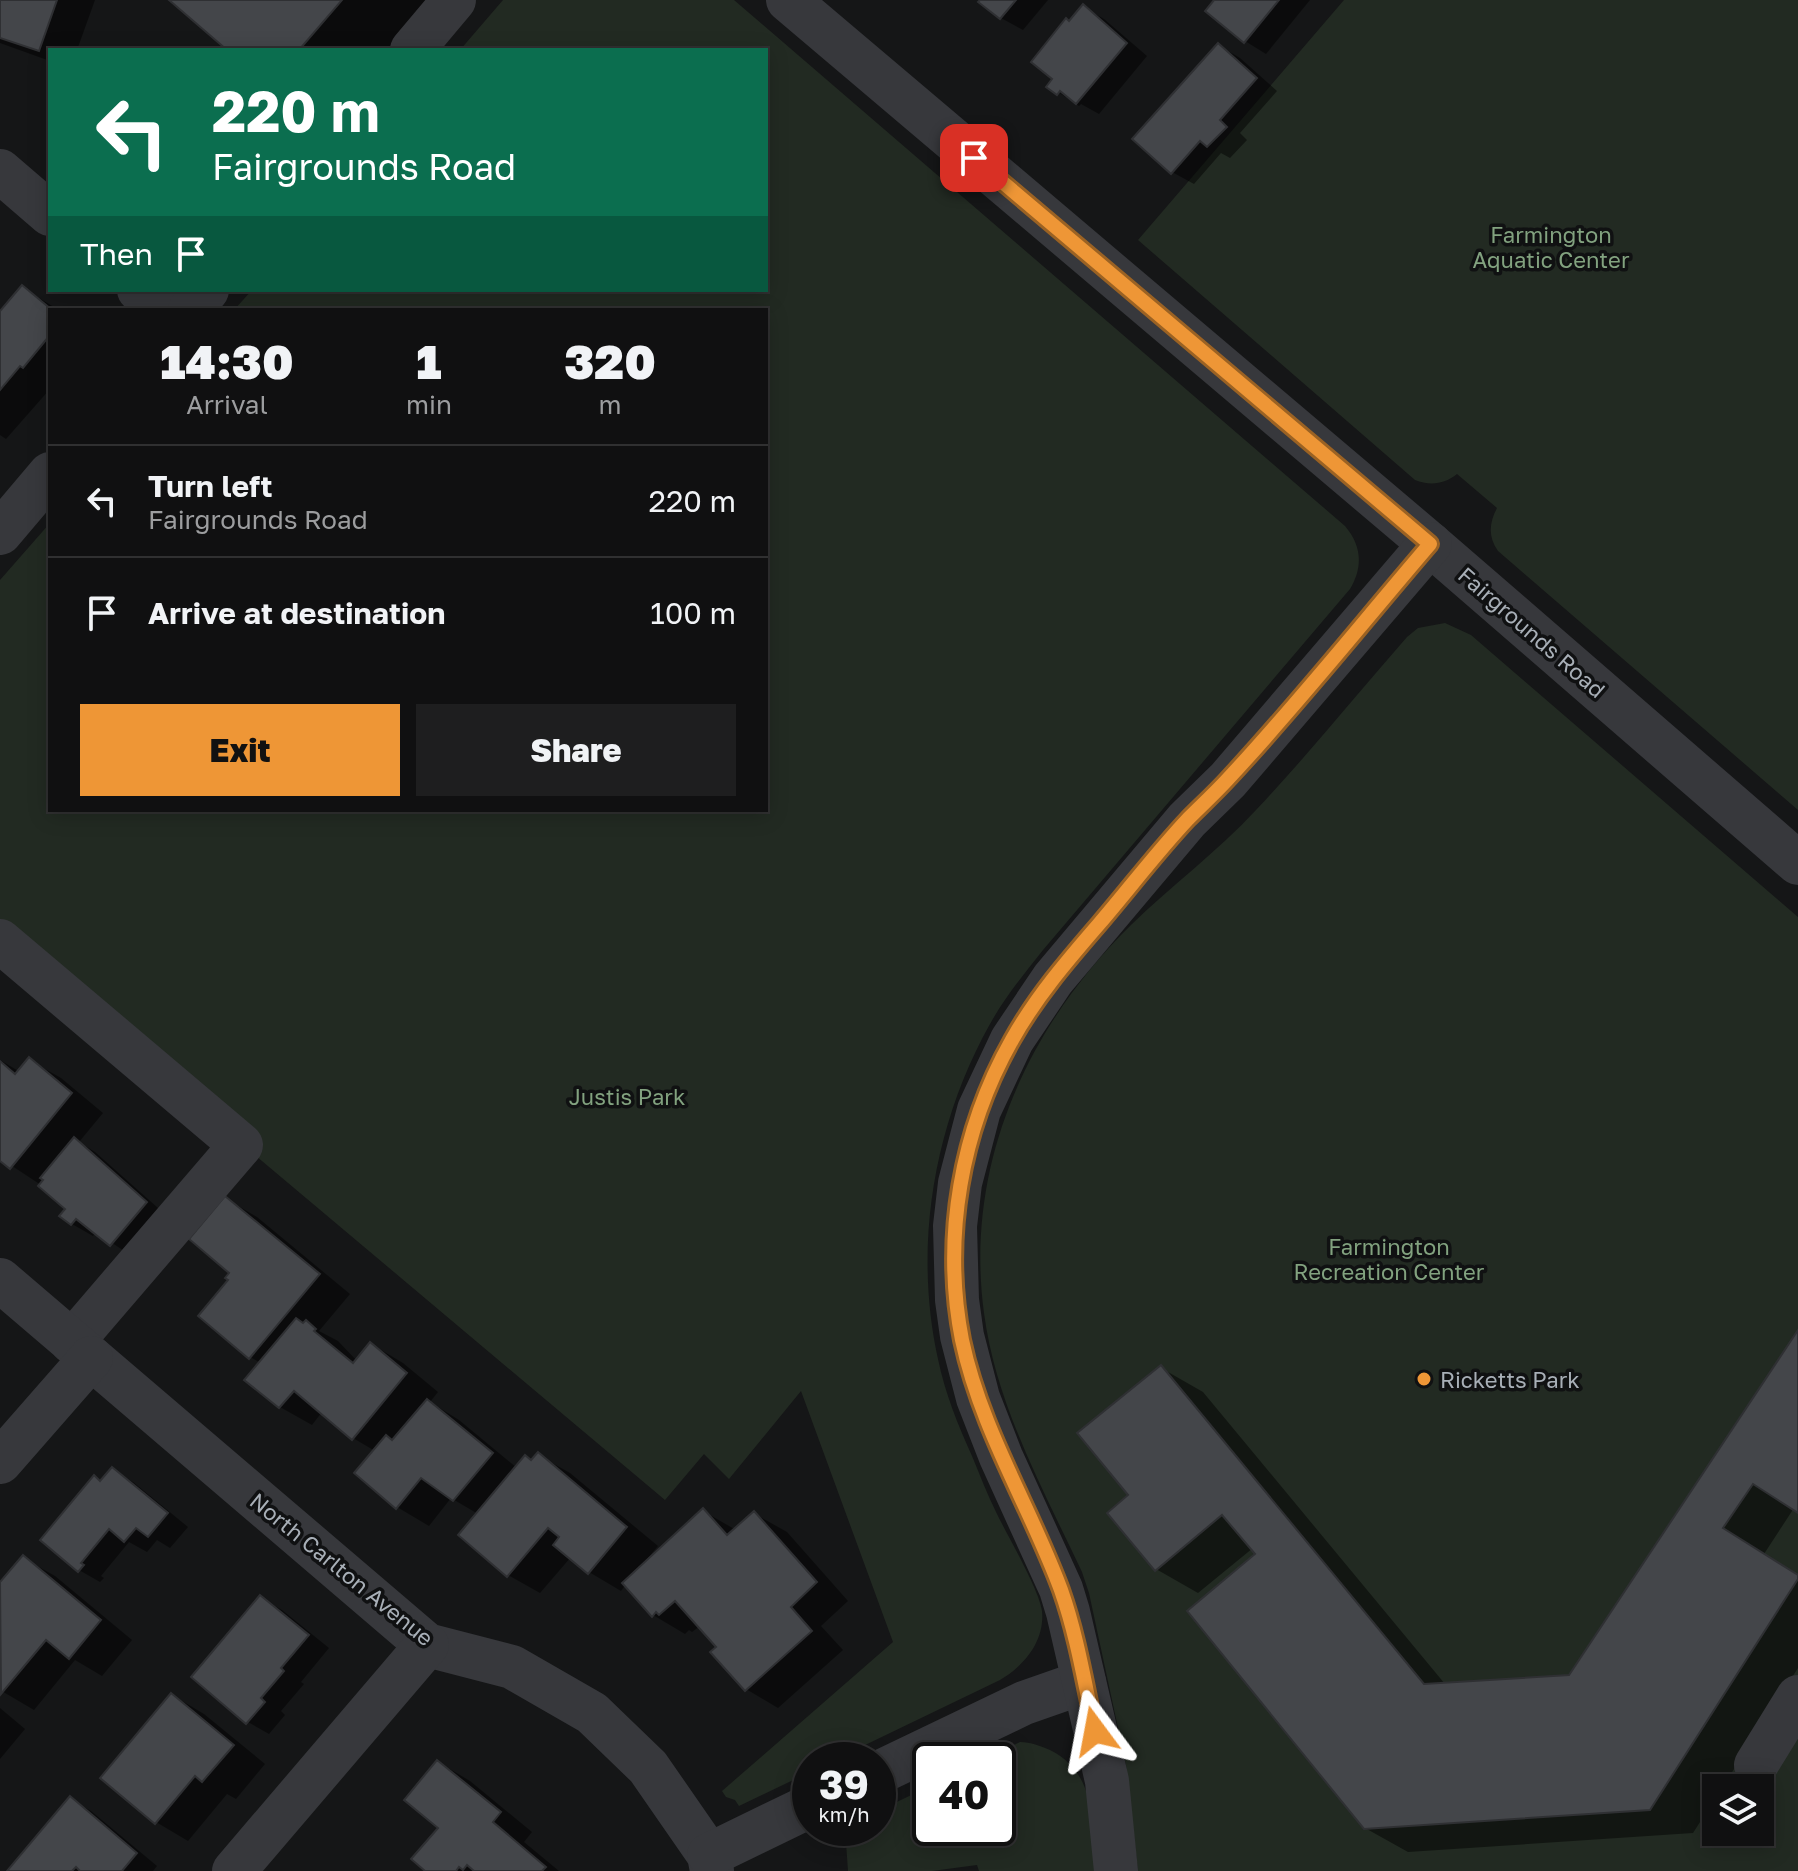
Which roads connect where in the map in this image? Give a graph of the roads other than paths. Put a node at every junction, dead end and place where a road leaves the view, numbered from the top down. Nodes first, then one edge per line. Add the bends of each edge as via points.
1 (454, 0) edge
2 (811, 7) edge
3 (414, 48) edge
4 (0, 171) edge
5 (48, 212) edge
6 (141, 292) edge
7 (205, 292) edge
8 (160, 308) edge
9 (192, 308) edge
10 (48, 476) edge
11 (0, 533) edge
12 (1430, 544) junction
13 (1798, 863) edge
14 (0, 941) edge
15 (0, 1280) edge
16 (81, 1350) junction
17 (0, 1462) edge
18 (427, 1645) junction
19 (1084, 1682) junction
20 (1798, 1697) edge
21 (896, 1764) edge
22 (1756, 1765) dead end
23 (792, 1816) edge
24 (710, 1863) edge
25 (234, 1871) edge
26 (1116, 1871) edge

1 - 3 street
2 - 12 street, Fairgrounds Road
4 - 5 street
6 - 8 street
7 - 9 street
10 - 11 street
12 - 13 street, Fairgrounds Road
12 - 19 street via 1053,979 1012,1040 979,1110 955,1226 962,1336 1001,1457 1061,1589
14 - 16 street via 241,1145
15 - 16 street, North Carlton Avenue
16 - 17 street
16 - 18 street, North Carlton Avenue
18 - 24 street, North Carlton Avenue via 512,1667 592,1713 648,1767
18 - 25 street
19 - 21 street via 1024,1703
19 - 26 street via 1107,1781
20 - 22 street
23 - 24 street, North Carlton Avenue

